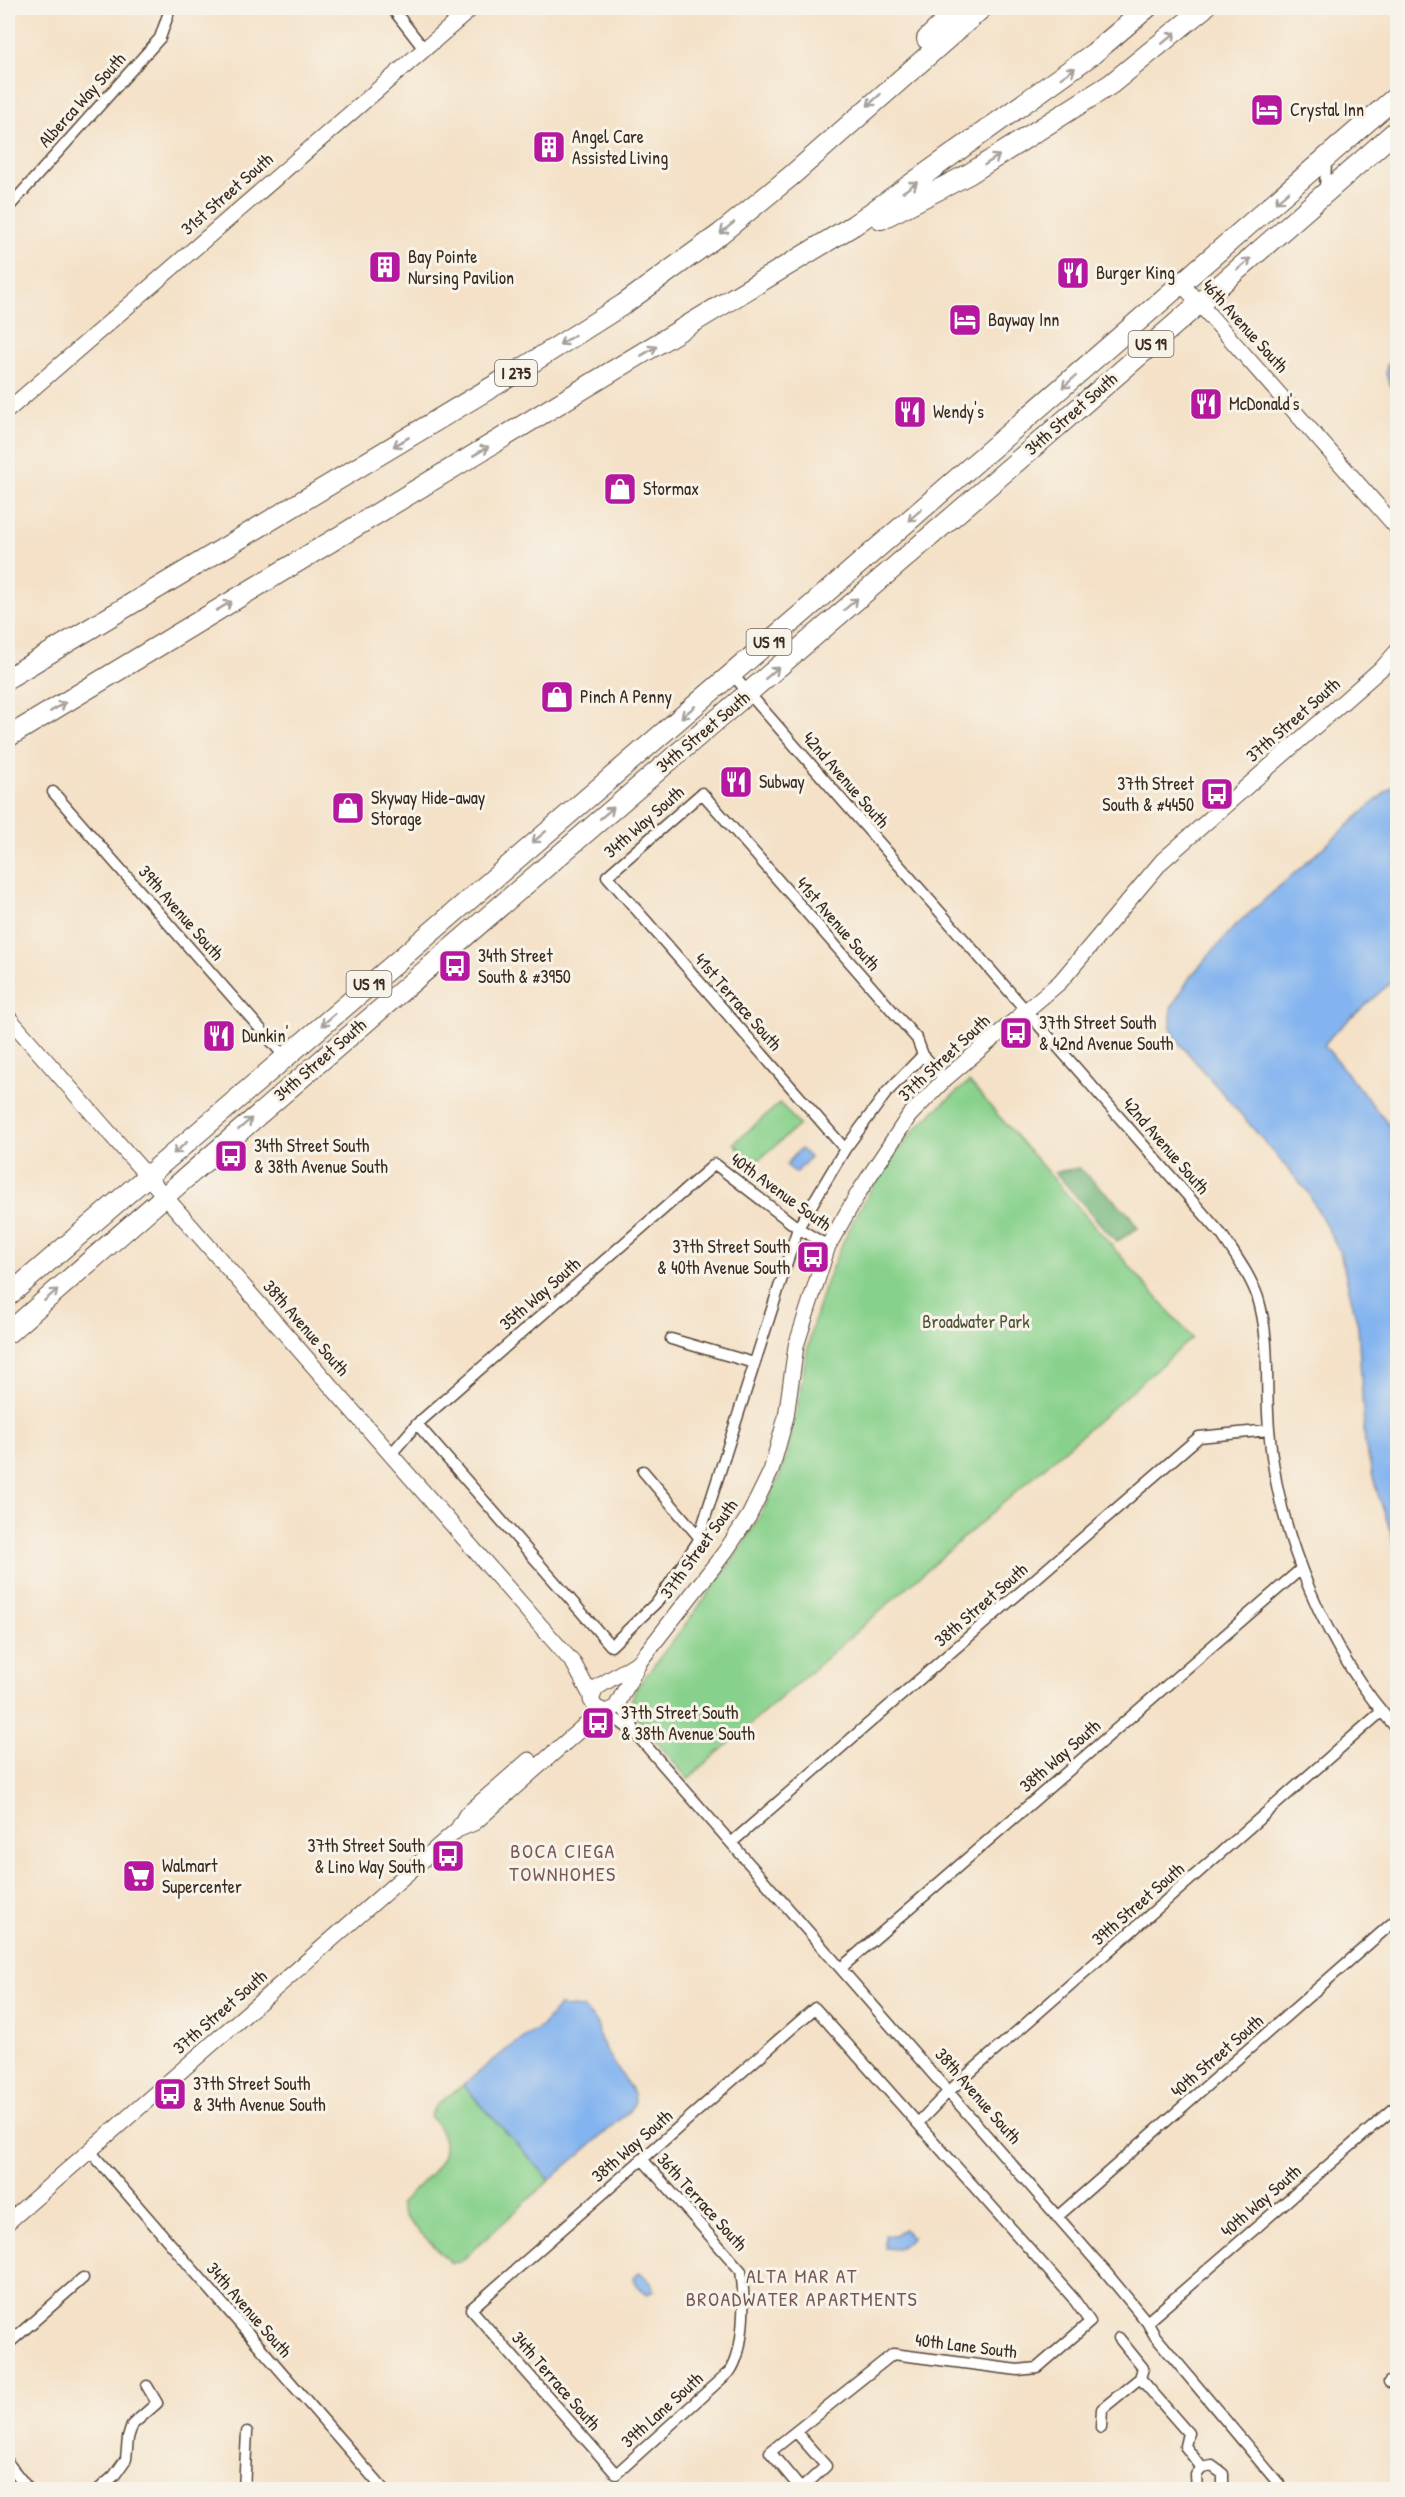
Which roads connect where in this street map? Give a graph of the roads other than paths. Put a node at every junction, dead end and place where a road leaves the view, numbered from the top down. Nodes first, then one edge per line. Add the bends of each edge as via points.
1 (168, 8) edge
2 (392, 8) edge
3 (472, 8) edge
4 (959, 8) edge
5 (982, 8) edge
6 (1146, 8) edge
7 (1204, 8) edge
8 (424, 49) junction
9 (895, 82) junction
10 (1398, 95) edge
11 (1398, 129) edge
12 (1326, 158) junction
13 (1325, 193) junction
14 (8, 208) edge
15 (791, 264) junction
16 (1182, 284) junction
17 (1199, 303) junction
18 (8, 410) edge
19 (1002, 440) junction
20 (960, 477) junction
21 (978, 495) junction
22 (1398, 529) edge
23 (938, 530) junction
24 (1398, 650) edge
25 (732, 674) junction
26 (8, 678) edge
27 (749, 693) junction
28 (8, 737) edge
29 (53, 792) dead end
30 (702, 793) joint
31 (607, 876) joint
32 (487, 882) junction
33 (413, 947) junction
34 (430, 965) junction
35 (1026, 1010) junction
36 (8, 1017) edge
37 (362, 1023) junction
38 (922, 1055) junction
39 (285, 1057) junction
40 (945, 1079) junction
41 (845, 1149) junction
42 (715, 1164) joint
43 (147, 1176) junction
44 (165, 1196) junction
45 (798, 1228) junction
46 (828, 1246) junction
47 (49, 1260) junction
48 (8, 1296) edge
49 (8, 1312) edge
50 (8, 1333) edge
51 (671, 1339) dead end
52 (754, 1362) junction
53 (417, 1424) junction
54 (1269, 1430) junction
55 (391, 1454) junction
56 (644, 1471) dead end
57 (699, 1537) junction
58 (1301, 1569) junction
59 (604, 1699) junction
60 (1381, 1712) junction
61 (1398, 1730) edge
62 (731, 1843) junction
63 (1398, 1918) edge
64 (841, 1968) junction
65 (948, 2092) junction
66 (1398, 2105) edge
67 (918, 2122) junction
68 (90, 2151) junction
69 (642, 2159) junction
70 (1057, 2217) junction
71 (8, 2222) edge
72 (83, 2278) dead end
73 (471, 2309) joint
74 (1147, 2322) junction
75 (1119, 2338) dead end
76 (8, 2344) edge
77 (730, 2372) joint
78 (1140, 2378) junction
79 (147, 2386) dead end
80 (1101, 2428) dead end
81 (247, 2432) dead end
82 (796, 2432) junction
83 (1202, 2468) junction
84 (9, 2469) edge
85 (616, 2474) joint
86 (1224, 2489) edge
87 (28, 2490) edge
88 (98, 2490) edge
89 (244, 2490) edge
90 (384, 2490) edge
91 (1197, 2490) edge
92 (1284, 2490) edge

1 - 14 street, Alberca Way South via 160,38
2 - 8 street
3 - 8 street, 31st Street South
4 - 9 highway via 920,46
5 - 9 highway, I 275
15 -> 6 highway via 928,174 1094,53
15 -> 7 highway via 969,174 1111,84
8 - 18 street, 31st Street South
9 -> 26 highway, I 275 via 720,234 624,304
10 - 12 highway, 34th Street South / US 19
11 - 13 highway, 34th Street South / US 19
12 - 13 street
12 -> 16 highway, 34th Street South / US 19
17 -> 13 highway, 34th Street South / US 19
28 -> 15 highway
16 - 17 street, 46th Avenue South
16 -> 19 highway, 34th Street South / US 19
17 - 21 highway, 34th Street South / US 19
17 - 22 street, 46th Avenue South
19 - 20 highway, 34th Street South / US 19
19 - 21 highway via 993,461 974,480
20 - 23 highway via 961,488 948,505
20 -> 25 highway, 34th Street South / US 19
21 - 23 highway, 34th Street South / US 19
27 -> 23 highway, 34th Street South / US 19
24 - 35 street, 37th Street South via 1162,861 1088,952
25 - 27 street, 42nd Avenue South
25 -> 32 highway, 34th Street South / US 19
34 -> 27 highway, 34th Street South / US 19
27 - 35 street, 42nd Avenue South
29 - 39 street, 39th Avenue South
30 - 31 street, 34th Way South
30 - 38 street, 41st Avenue South via 917,1039
31 - 41 street, 41st Terrace South
32 - 33 highway, 34th Street South / US 19
32 - 34 highway via 476,911 435,947
33 - 37 highway via 407,970 378,996
33 -> 39 highway, 34th Street South / US 19
34 - 37 highway, 34th Street South / US 19
35 - 40 street, 37th Street South
35 - 54 street, 42nd Avenue South via 1222,1235 1244,1268 1257,1297 1266,1336
36 - 43 street, 38th Avenue South
44 -> 37 highway, 34th Street South / US 19
38 - 40 street, 41st Avenue South
38 - 41 street
39 -> 43 highway, 34th Street South / US 19
40 - 46 street, 37th Street South via 909,1116
41 - 45 street
42 - 45 street, 40th Avenue South
42 - 53 street, 35th Way South
43 - 44 street, 38th Avenue South
43 - 47 highway, 34th Street South / US 19
50 -> 44 highway, 34th Street South / US 19
44 - 55 street, 38th Avenue South
45 - 46 street, 40th Avenue South
45 - 52 street
46 - 59 street, 37th Street South via 796,1346 786,1417 771,1471 749,1516 640,1661
47 - 48 highway, 34th Street South / US 19
47 - 49 highway via 36,1287
51 - 52 street
52 - 57 street
53 - 55 street, 35th Way South
53 - 57 street via 610,1646 658,1601
54 - 58 street, 42nd Avenue South
54 - 62 street, 38th Street South via 1199,1437
55 - 59 street, 38th Avenue South
56 - 57 street
58 - 60 street, 42nd Avenue South via 1348,1665
58 - 64 street, 38th Way South
59 - 62 street, 38th Avenue South
59 - 68 street, 37th Street South via 474,1822 457,1830
60 - 61 street, 42nd Avenue South
60 - 65 street, 39th Street South
62 - 64 street, 38th Avenue South
63 - 70 street, 40th Street South
64 - 65 street, 38th Avenue South
65 - 67 street, 39th Street South
65 - 70 street, 38th Avenue South
66 - 74 street, 40th Way South
67 - 69 street, 38th Way South via 815,2008
67 - 82 street, 40th Lane South via 1090,2322 1037,2368 1018,2370 893,2354
68 - 71 street, 37th Street South
68 - 90 street, 34th Avenue South
69 - 73 street, 38th Way South
69 - 77 street, 36th Terrace South via 741,2271 738,2361
70 - 74 street, 38th Avenue South
72 - 76 street
73 - 85 street, 34th Terrace South
74 - 92 street, 38th Avenue South
75 - 78 street via 1143,2368
77 - 85 street, 39th Lane South
78 - 80 street via 1102,2409
78 - 83 street via 1188,2433 1185,2446
79 - 88 street via 157,2403 132,2425 126,2459
81 - 89 street
82 - 82 street via 770,2452 801,2488 826,2466
83 - 86 street via 1212,2466 1220,2470 1225,2479
83 - 91 street via 1195,2480
84 - 87 street

